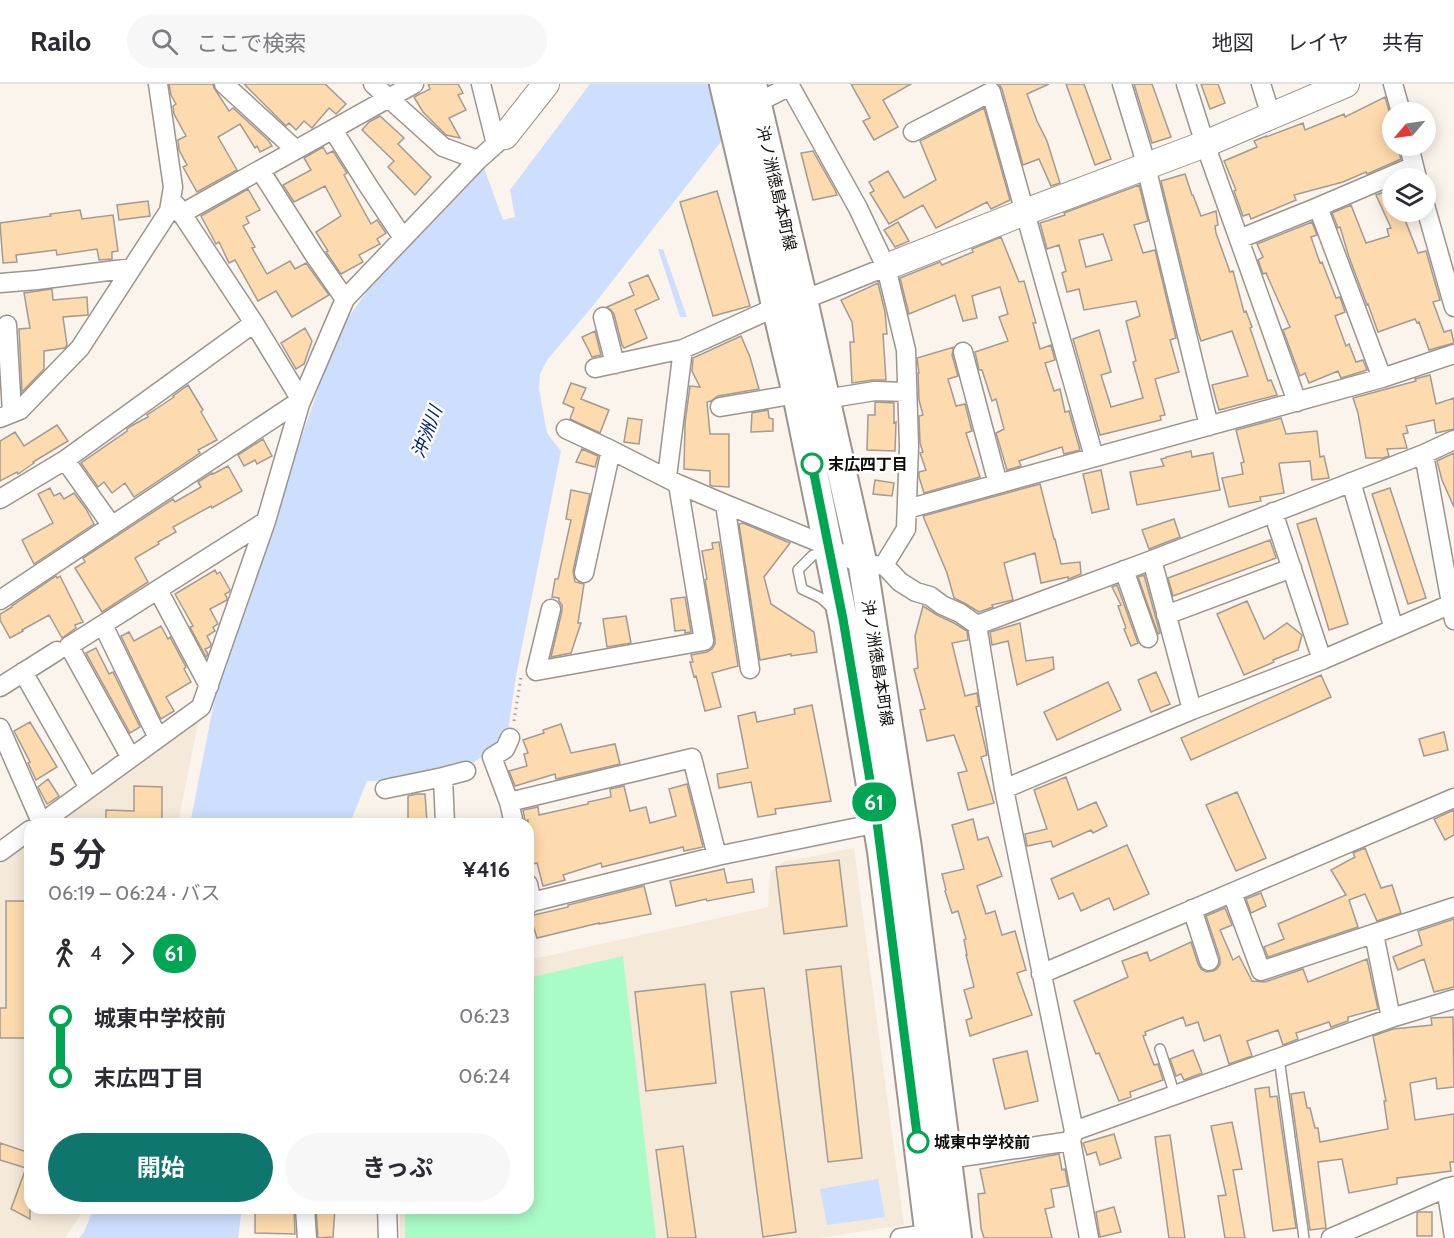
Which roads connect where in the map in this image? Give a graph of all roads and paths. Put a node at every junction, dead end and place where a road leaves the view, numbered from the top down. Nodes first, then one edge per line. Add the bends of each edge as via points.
1 (158, 84) edge
2 (224, 84) edge
3 (374, 84) edge
4 (414, 84) edge
5 (481, 84) edge
6 (546, 84) edge
7 (724, 84) edge
8 (1122, 84) edge
9 (1186, 84) edge
10 (1261, 84) edge
11 (1394, 84) edge
12 (790, 85) edge
13 (1339, 85) edge
14 (754, 94) edge
15 (389, 98) junction
16 (1398, 102) edge
17 (1271, 116) junction
18 (333, 130) junction
19 (913, 132) dead end
20 (500, 140) junction
21 (1205, 144) junction
22 (296, 150) junction
23 (478, 160) junction
24 (1146, 166) junction
25 (260, 170) junction
26 (1382, 184) edge
27 (176, 206) junction
28 (1318, 207) junction
29 (1025, 212) junction
30 (1430, 222) edge
31 (403, 238) junction
32 (1239, 238) junction
33 (886, 267) junction
34 (132, 268) junction
35 (0, 283) edge
36 (345, 298) junction
37 (803, 300) junction
38 (776, 307) junction
39 (1454, 307) edge
40 (603, 317) dead end
41 (254, 323) junction
42 (8, 325) dead end
43 (683, 349) junction
44 (963, 352) dead end
45 (1454, 354) edge
46 (615, 364) junction
47 (595, 368) dead end
48 (1382, 378) junction
49 (907, 392) junction
50 (797, 394) junction
51 (825, 399) junction
52 (300, 402) junction
53 (1297, 402) junction
54 (720, 407) dead end
55 (6, 415) edge
56 (1209, 426) junction
57 (566, 429) dead end
58 (1454, 440) edge
59 (610, 450) junction
60 (1424, 454) junction
61 (1094, 458) junction
62 (65, 460) junction
63 (672, 481) junction
64 (1351, 483) junction
65 (998, 484) junction
66 (0, 499) edge
67 (725, 504) junction
68 (907, 509) junction
69 (1273, 512) junction
70 (266, 521) junction
71 (111, 526) junction
72 (1447, 536) edge
73 (829, 549) junction
74 (1152, 560) junction
75 (873, 566) junction
76 (1292, 568) junction
77 (1124, 570) junction
78 (584, 573) dead end
79 (158, 590) junction
80 (0, 600) edge
81 (551, 609) dead end
82 (1452, 612) edge
83 (1166, 615) junction
84 (103, 625) junction
85 (977, 625) junction
86 (1394, 629) junction
87 (1148, 638) dead end
88 (57, 651) dead end
89 (1322, 660) junction
90 (750, 669) dead end
91 (536, 671) junction
92 (23, 672) junction
93 (208, 686) junction
94 (0, 687) edge
95 (1192, 710) junction
96 (0, 728) edge
97 (158, 738) junction
98 (510, 738) joint
99 (131, 758) junction
100 (465, 771) dead end
101 (443, 777) junction
102 (89, 788) junction
103 (385, 789) dead end
104 (1004, 789) junction
105 (1454, 798) edge
106 (509, 802) junction
107 (34, 818) edge
108 (47, 818) edge
109 (445, 818) edge
110 (513, 818) edge
111 (890, 820) junction
112 (24, 834) edge
113 (0, 852) edge
114 (717, 856) junction
115 (1232, 892) junction
116 (534, 896) edge
117 (1454, 907) edge
118 (1192, 909) junction
119 (1374, 934) junction
120 (1209, 961) dead end
121 (1041, 974) junction
122 (1454, 999) edge
123 (1391, 1018) junction
124 (1160, 1049) dead end
125 (1279, 1058) junction
126 (1175, 1095) junction
127 (1072, 1136) junction
128 (948, 1159) junction
129 (1450, 1187) edge
130 (305, 1214) edge
131 (387, 1214) edge
132 (943, 1235) edge
133 (1339, 1236) edge
134 (1454, 1237) edge
135 (307, 1238) edge
136 (388, 1238) edge
137 (900, 1238) edge
138 (1089, 1238) edge
139 (1304, 1238) edge

1 - 27 street
2 - 22 street
3 - 15 street
4 - 15 street
5 - 20 street
6 - 20 street
7 - 38 main road, 沖ノ洲徳島本町線
8 - 24 street
9 - 21 street
10 - 17 street
11 - 16 street
12 - 14 street
12 - 33 street
13 - 17 street
14 - 37 main road, 沖ノ洲徳島本町線
15 - 18 street
15 - 23 street via 443,147
17 - 21 street
18 - 22 street
18 - 31 street
19 - 29 street via 990,92
20 - 23 street
21 - 24 street
21 - 32 street
22 - 25 street
23 - 31 street
24 - 29 street
24 - 56 street
25 - 27 street
25 - 36 street
26 - 28 street
27 - 34 street
27 - 41 street
28 - 32 street
28 - 48 street
29 - 33 street
29 - 61 street
30 - 39 street
31 - 36 street
32 - 53 street
33 - 37 street
33 - 49 street via 906,350
34 - 35 street
34 - 55 street via 80,348 20,410
36 - 52 street
37 - 38 street
37 - 51 main road, 沖ノ洲徳島本町線
38 - 43 street
38 - 50 main road, 沖ノ洲徳島本町線
40 - 46 street
41 - 52 street
41 - 62 street
42 - 55 street
43 - 46 street
43 - 63 street
44 - 65 street
45 - 48 street
46 - 47 street
48 - 53 street
49 - 51 street via 875,391
49 - 68 street
50 - 54 street
50 - 73 main road, 沖ノ洲徳島本町線
51 - 75 main road, 沖ノ洲徳島本町線
52 - 70 street
52 - 71 street
53 - 56 street
56 - 61 street
57 - 59 street
58 - 60 street
59 - 63 street
59 - 78 street
60 - 64 street
60 - 72 street
61 - 65 street
62 - 66 street
62 - 71 street
63 - 67 street
63 - 91 street via 704,641
64 - 69 street
64 - 86 street
65 - 68 street
67 - 73 street
67 - 90 street
68 - 75 street via 906,529
69 - 74 street
69 - 76 street
70 - 79 street
70 - 93 street
71 - 80 street
72 - 82 street
73 - 75 street
73 - 111 main road, 沖ノ洲徳島本町線
74 - 77 street
74 - 83 street
75 - 85 street
75 - 111 main road, 沖ノ洲徳島本町線
76 - 83 street
76 - 89 street
77 - 85 street
77 - 87 street
79 - 84 street
79 - 93 street
81 - 91 street
82 - 86 street
83 - 95 street
84 - 97 street
84 - 99 street via 69,646
85 - 104 street
86 - 89 street
88 - 92 street
89 - 95 street
91 - 98 path via 522,672
92 - 94 street
92 - 102 street
93 - 97 street via 201,707
95 - 104 street
96 - 107 street
97 - 99 street
98 - 106 street via 505,749 492,757
99 - 102 street
100 - 101 street
101 - 103 street
101 - 109 street
102 - 108 street
104 - 121 street
105 - 115 street
106 - 110 street
106 - 114 street via 692,758
111 - 114 street
111 - 128 main road, 沖ノ洲徳島本町線
111 - 132 main road, 沖ノ洲徳島本町線
112 - 113 street
114 - 116 street
115 - 118 street
115 - 119 street via 1261,971
117 - 119 street
118 - 120 street
118 - 121 street
119 - 123 street
121 - 127 street
122 - 123 street
123 - 125 street
124 - 126 lane
125 - 126 street
125 - 139 lane
126 - 127 street
127 - 128 street
127 - 138 street
128 - 132 main road, 沖ノ洲徳島本町線
129 - 133 street
129 - 134 street
130 - 135 street
131 - 136 street
132 - 137 street

